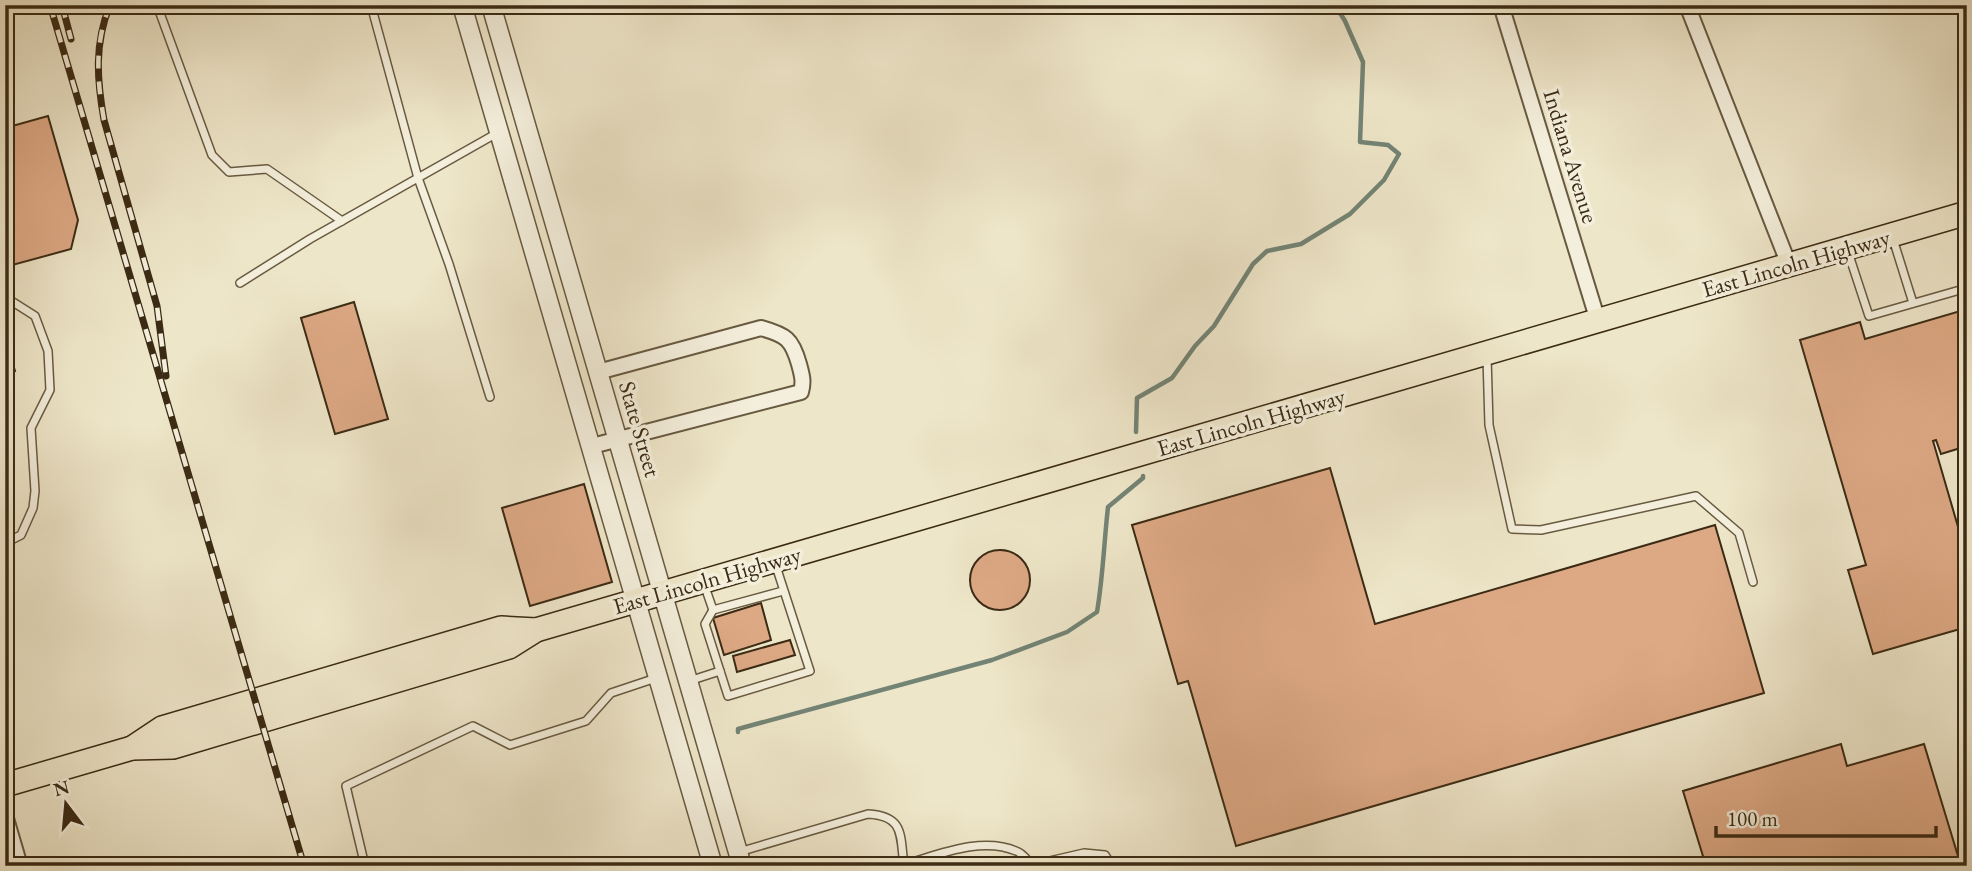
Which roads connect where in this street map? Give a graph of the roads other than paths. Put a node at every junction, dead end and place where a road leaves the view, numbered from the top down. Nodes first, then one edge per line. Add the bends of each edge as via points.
1 (156, 5) edge
2 (371, 5) edge
3 (462, 5) edge
4 (491, 5) edge
5 (1501, 5) edge
6 (1687, 5) edge
7 (499, 132) junction
8 (418, 178) junction
9 (1967, 213) edge
10 (342, 221) junction
11 (1891, 235) junction
12 (1847, 248) junction
13 (1789, 265) junction
14 (240, 283) dead end
15 (1967, 288) edge
16 (5, 297) edge
17 (1913, 303) junction
18 (1598, 321) junction
19 (1486, 353) junction
20 (598, 372) junction
21 (490, 397) dead end
22 (618, 439) junction
23 (592, 446) junction
24 (5, 543) edge
25 (774, 561) junction
26 (703, 582) junction
27 (1754, 582) dead end
28 (783, 591) junction
29 (662, 593) junction
30 (637, 601) junction
31 (713, 610) junction
32 (720, 671) junction
33 (660, 677) junction
34 (688, 681) junction
35 (5, 785) edge
36 (5, 815) edge
37 (740, 859) edge
38 (904, 865) edge
39 (20, 866) edge
40 (365, 866) edge
41 (713, 866) edge
42 (1112, 866) edge

1 - 10 lane via 212,155 229,172 267,169
2 - 8 lane
3 - 7 street
4 - 20 street, State Street
5 - 18 street, Indiana Avenue
6 - 13 street
7 - 8 lane
7 - 23 street
8 - 10 lane
8 - 21 lane
9 - 11 main road, East Lincoln Highway
10 - 14 lane
11 - 12 main road, East Lincoln Highway
11 - 17 lane
12 - 13 main road, East Lincoln Highway
12 - 17 lane via 1869,316
13 - 18 main road, East Lincoln Highway
15 - 17 lane
16 - 24 lane via 35,316 48,351 50,390 31,428 33,508 21,534
18 - 19 main road, East Lincoln Highway
19 - 25 main road, East Lincoln Highway
19 - 27 lane via 1489,425 1512,529 1541,530 1696,496 1739,533
20 - 22 street, State Street
20 - 22 street via 761,328 780,333 793,345 804,381 801,392
22 - 23 street
22 - 29 street, State Street
23 - 30 street
25 - 26 main road, East Lincoln Highway
25 - 28 lane
26 - 29 main road, East Lincoln Highway
26 - 31 lane
28 - 31 lane
28 - 32 lane via 810,671 728,696
29 - 30 main road, East Lincoln Highway
29 - 34 street, State Street
30 - 33 street
30 - 35 main road, East Lincoln Highway via 536,630 509,647 173,747 132,748
31 - 32 lane via 705,624
32 - 34 lane
33 - 40 lane via 611,693 586,721 510,745 472,726 346,786
33 - 41 street
34 - 37 street, State Street
36 - 39 street
37 - 38 lane via 868,814 894,822 900,831
38 - 42 lane via 987,846 1019,851 1032,866 1084,853 1105,855

